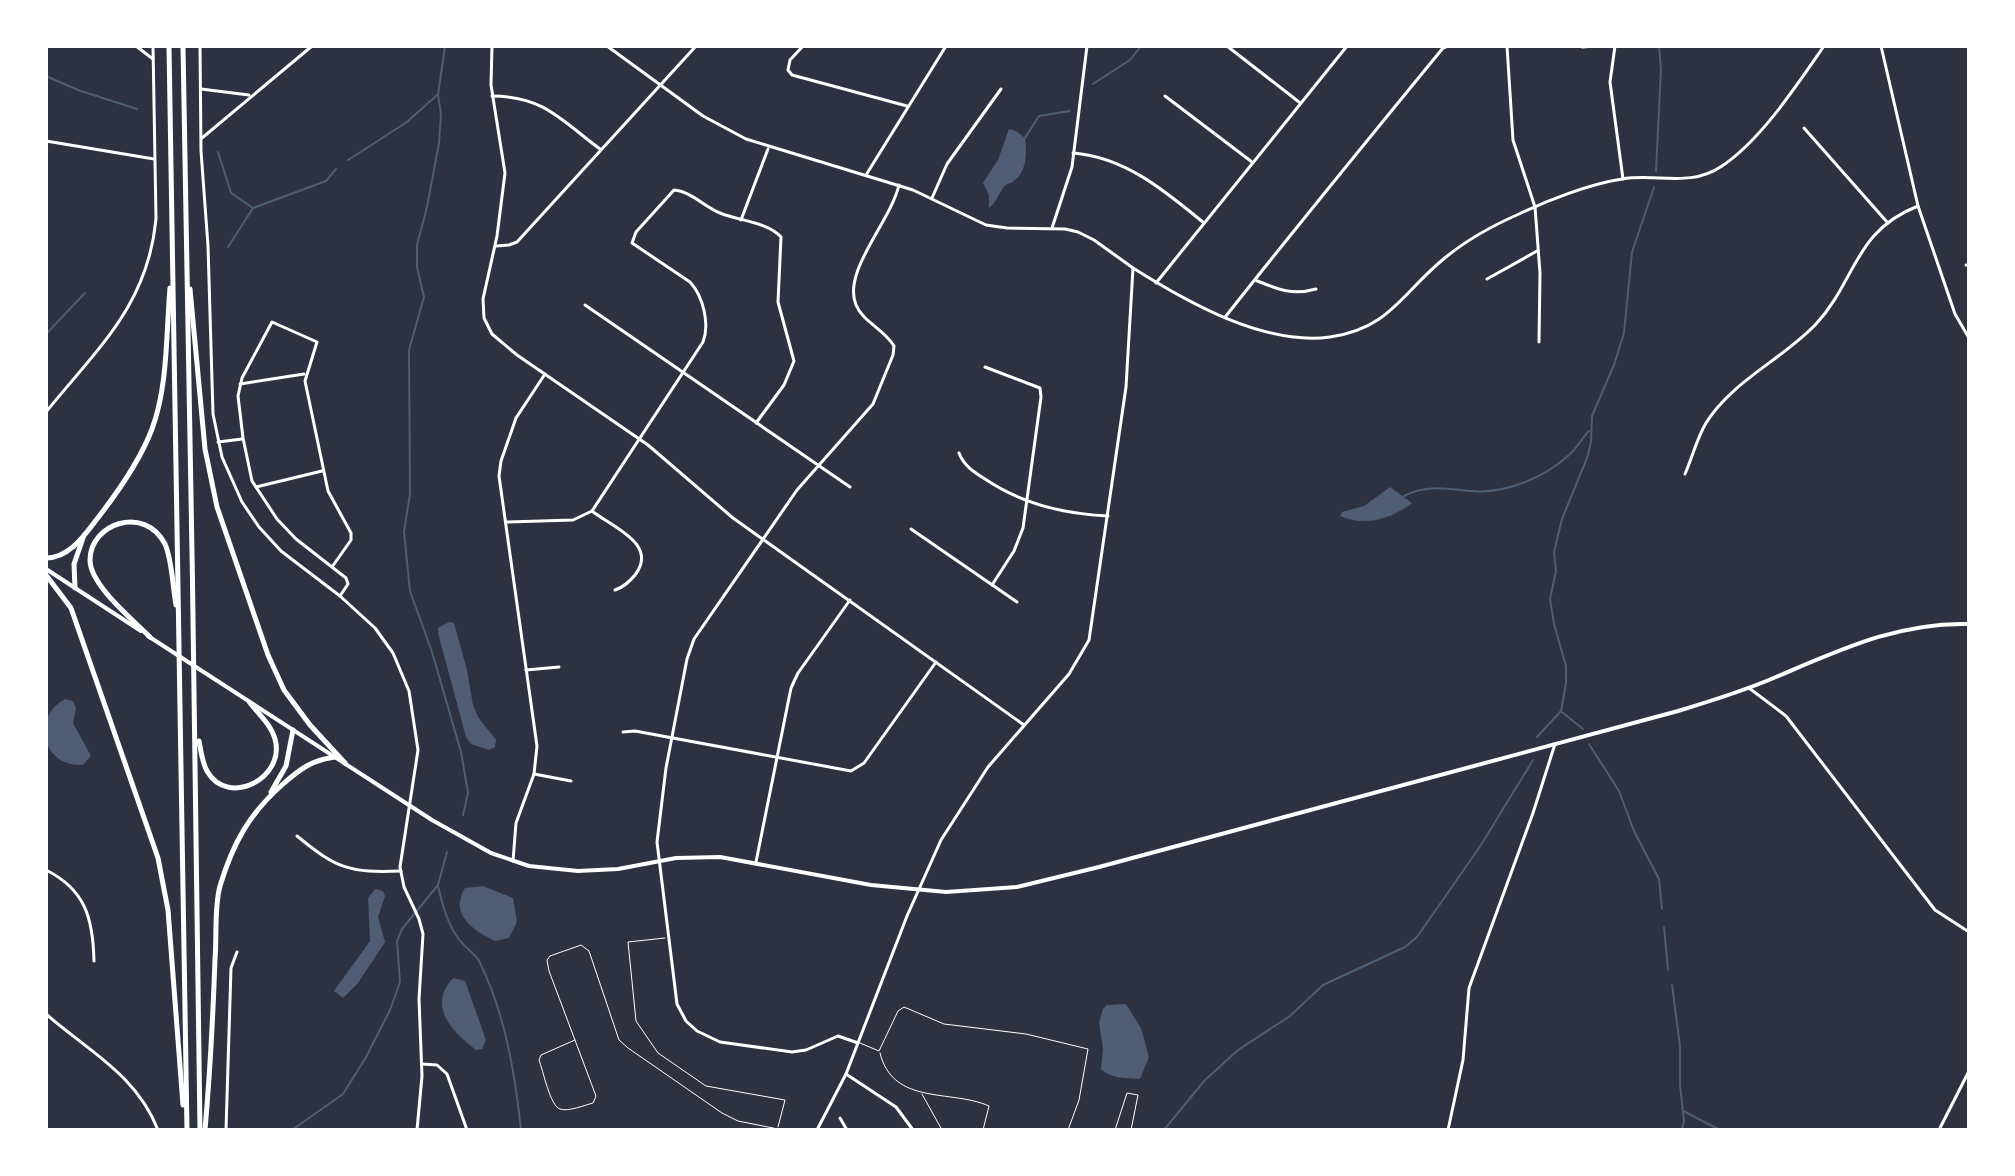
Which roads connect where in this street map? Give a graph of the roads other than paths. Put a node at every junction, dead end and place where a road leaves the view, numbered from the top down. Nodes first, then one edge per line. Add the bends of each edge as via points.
1 (136, 46) edge
2 (153, 46) edge
3 (169, 46) edge
4 (183, 46) edge
5 (200, 46) edge
6 (312, 46) edge
7 (492, 46) edge
8 (607, 46) edge
9 (696, 46) edge
10 (803, 46) edge
11 (946, 46) edge
12 (1087, 46) edge
13 (1227, 46) edge
14 (1347, 46) edge
15 (1448, 46) edge
16 (1507, 46) edge
17 (1595, 46) edge
18 (1615, 46) edge
19 (1824, 46) edge
20 (1881, 46) edge
21 (1582, 47) edge
22 (153, 59) junction
23 (659, 86) junction
24 (201, 89) junction
25 (1001, 89) dead end
26 (251, 95) junction
27 (492, 96) junction
28 (1165, 96) dead end
29 (1299, 102) junction
30 (907, 106) junction
31 (1804, 128) dead end
32 (202, 138) junction
33 (46, 141) edge
34 (769, 148) junction
35 (601, 150) junction
36 (1073, 153) junction
37 (154, 159) junction
38 (1252, 162) junction
39 (866, 175) junction
40 (1623, 179) junction
41 (899, 185) junction
42 (932, 198) junction
43 (1918, 206) junction
44 (1535, 207) junction
45 (741, 220) junction
46 (1887, 222) junction
47 (1204, 223) junction
48 (1052, 228) junction
49 (496, 246) junction
50 (1537, 251) junction
51 (186, 259) junction
52 (172, 263) junction
53 (1133, 268) junction
54 (1487, 279) dead end
55 (1255, 280) junction
56 (1156, 283) junction
57 (1316, 289) dead end
58 (585, 305) dead end
59 (1226, 316) junction
60 (1969, 338) edge
61 (1539, 342) dead end
62 (985, 367) dead end
63 (683, 373) junction
64 (305, 374) junction
65 (545, 374) junction
66 (240, 384) junction
67 (46, 412) edge
68 (756, 423) junction
69 (243, 438) junction
70 (639, 439) junction
71 (218, 442) junction
72 (959, 453) dead end
73 (820, 466) junction
74 (322, 471) junction
75 (1685, 474) dead end
76 (255, 487) junction
77 (850, 487) dead end
78 (1028, 503) junction
79 (592, 511) junction
80 (1108, 516) junction
81 (506, 522) junction
82 (911, 529) dead end
83 (84, 537) junction
84 (763, 539) junction
85 (46, 558) edge
86 (332, 567) junction
87 (46, 572) edge
88 (992, 585) junction
89 (75, 588) junction
90 (615, 590) dead end
91 (340, 596) junction
92 (850, 600) junction
93 (1017, 602) dead end
94 (179, 621) junction
95 (1969, 624) edge
96 (150, 637) junction
97 (936, 662) junction
98 (559, 667) dead end
99 (526, 670) junction
100 (1749, 688) junction
101 (250, 703) junction
102 (1024, 725) junction
103 (196, 727) junction
104 (293, 730) junction
105 (623, 732) dead end
106 (672, 738) junction
107 (1555, 744) junction
108 (335, 757) junction
109 (776, 758) junction
110 (345, 763) junction
111 (534, 774) junction
112 (571, 781) dead end
113 (269, 797) junction
114 (408, 806) junction
115 (297, 836) dead end
116 (513, 861) junction
117 (659, 862) junction
118 (756, 862) junction
119 (46, 870) edge
120 (401, 871) junction
121 (917, 890) junction
122 (1969, 932) edge
123 (668, 938) junction
124 (237, 952) dead end
125 (94, 961) dead end
126 (46, 1014) edge
127 (575, 1040) junction
128 (859, 1043) junction
129 (879, 1051) junction
130 (422, 1064) junction
131 (1969, 1071) edge
132 (846, 1074) junction
133 (921, 1092) junction
134 (840, 1118) dead end
135 (778, 1127) junction
136 (158, 1130) edge
137 (186, 1130) edge
138 (203, 1130) edge
139 (226, 1130) edge
140 (417, 1130) edge
141 (467, 1130) edge
142 (783, 1130) edge
143 (817, 1130) edge
144 (847, 1130) edge
145 (913, 1130) edge
146 (942, 1130) edge
147 (983, 1130) edge
148 (1068, 1130) edge
149 (1115, 1130) edge
150 (1131, 1130) edge
151 (1448, 1130) edge
152 (1939, 1130) edge

1 - 22 street
2 - 22 street
3 - 52 highway
4 - 51 highway
5 - 24 street
6 - 26 street
7 - 27 street
8 - 23 street
9 - 23 street
10 - 30 street via 788,64 792,75
11 - 30 street
12 - 36 street
13 - 29 street
14 - 29 street
15 - 55 street
16 - 44 street via 1513,140
17 - 21 street
18 - 40 street via 1610,82
19 - 40 street via 1760,129 1720,167 1686,180
20 - 43 street
22 - 37 street
23 - 34 street via 721,127
23 - 35 street
24 - 26 street
24 - 32 street
25 - 42 street via 947,164
26 - 32 street
27 - 35 street via 545,106
27 - 49 street via 505,173
28 - 38 street
29 - 38 street
30 - 39 street
31 - 46 street
32 - 71 street
33 - 37 street
34 - 39 street
34 - 45 street
35 - 49 street via 517,242
36 - 47 street via 1114,161
36 - 48 street
37 - 67 street via 156,219 147,270 110,336
38 - 47 street
39 - 41 street
40 - 44 street
41 - 42 street
41 - 73 street via 853,284 859,310 888,335 893,355 873,404
42 - 48 street via 986,225
43 - 46 street
43 - 60 street via 1955,314
44 - 50 street
44 - 59 street via 1456,249 1384,317 1363,329 1329,337 1293,337
45 - 63 street via 674,190 633,238 634,247 690,282 699,294 706,334
45 - 68 street via 781,237 778,302 794,361 784,385
46 - 75 street via 1816,324 1712,415
47 - 56 street
48 - 53 street via 1087,236
49 - 65 street via 483,299 486,323 501,343
50 - 54 street
50 - 61 street
51 - 103 highway
51 - 110 highway via 205,449 217,507 284,690
52 - 83 highway via 161,390 152,430 121,488
52 - 94 highway
53 - 56 street
53 - 80 street via 1129,360
55 - 57 street via 1285,292
55 - 59 street
56 - 59 street
58 - 63 street
62 - 78 street via 1040,388
63 - 68 street
63 - 70 street
64 - 66 street
64 - 66 street via 317,342 274,321
64 - 74 street
65 - 70 street
65 - 81 street via 516,418 501,461
66 - 69 street
68 - 73 street
69 - 71 street
69 - 76 street
70 - 79 street
70 - 84 street
71 - 91 street via 229,478 259,527 281,551
72 - 78 street via 968,468
73 - 77 street
73 - 84 street
74 - 76 street
74 - 86 street via 351,533
76 - 86 street via 296,539
78 - 80 street
78 - 88 street via 1018,543
79 - 81 street via 573,520
79 - 90 street via 643,552 637,572
80 - 102 street via 1084,651
81 - 99 street
82 - 88 street
83 - 85 highway via 59,557
83 - 89 highway via 74,564
84 - 92 street
84 - 106 street via 694,639
86 - 91 street via 348,584
87 - 89 main road
87 - 137 highway via 71,608 158,858 168,910
88 - 93 street
89 - 96 main road
91 - 114 street via 384,639 409,691 418,750
92 - 97 street
92 - 109 street via 794,681
94 - 96 highway via 165,545 151,527 136,521 117,523 94,542 89,561 99,585
94 - 137 highway
95 - 100 main road via 1924,625 1882,634
96 - 101 main road
97 - 102 street
97 - 109 street via 858,768 843,771
98 - 99 street
99 - 111 street via 537,746
100 - 107 main road
100 - 122 street via 1786,716 1925,899
101 - 103 highway via 272,731 277,751 269,772 249,786 223,785 211,776
101 - 104 main road
102 - 121 street via 951,823
103 - 138 highway
104 - 108 main road
104 - 113 highway via 286,766
105 - 106 street
106 - 109 street
106 - 117 street via 658,824
107 - 121 main road via 1055,879 980,891
107 - 151 street via 1469,988 1463,1060
108 - 110 main road
108 - 113 highway via 305,765
109 - 118 street
110 - 114 main road
111 - 112 street
111 - 116 street via 516,823
113 - 138 highway via 235,843 219,890
114 - 116 main road
114 - 120 street
115 - 120 street via 343,868
116 - 117 main road via 562,871
117 - 118 main road via 720,857
117 - 123 street
118 - 121 main road
119 - 125 street via 65,880 87,911
120 - 130 street via 423,939
121 - 128 street
123 - 128 street via 677,1004 686,1021 711,1040 792,1052 838,1036
123 - 135 lane via 628,942 636,1021 658,1053 706,1086 785,1100
124 - 139 street via 231,968
126 - 136 street via 122,1074
127 - 127 lane via 539,1060 551,1099 562,1110 593,1103 596,1096
127 - 135 lane via 547,960 581,945 589,951 619,1040 722,1113
128 - 129 lane
128 - 132 street
129 - 133 lane via 898,1084
129 - 148 lane via 904,1007 944,1024 1026,1034 1088,1049
130 - 140 street
130 - 141 street via 437,1065 447,1074
131 - 152 street
132 - 143 street
132 - 145 street via 896,1107
133 - 146 lane
133 - 147 lane via 989,1106
134 - 144 street
135 - 142 lane
149 - 150 lane via 1127,1093 1138,1095

